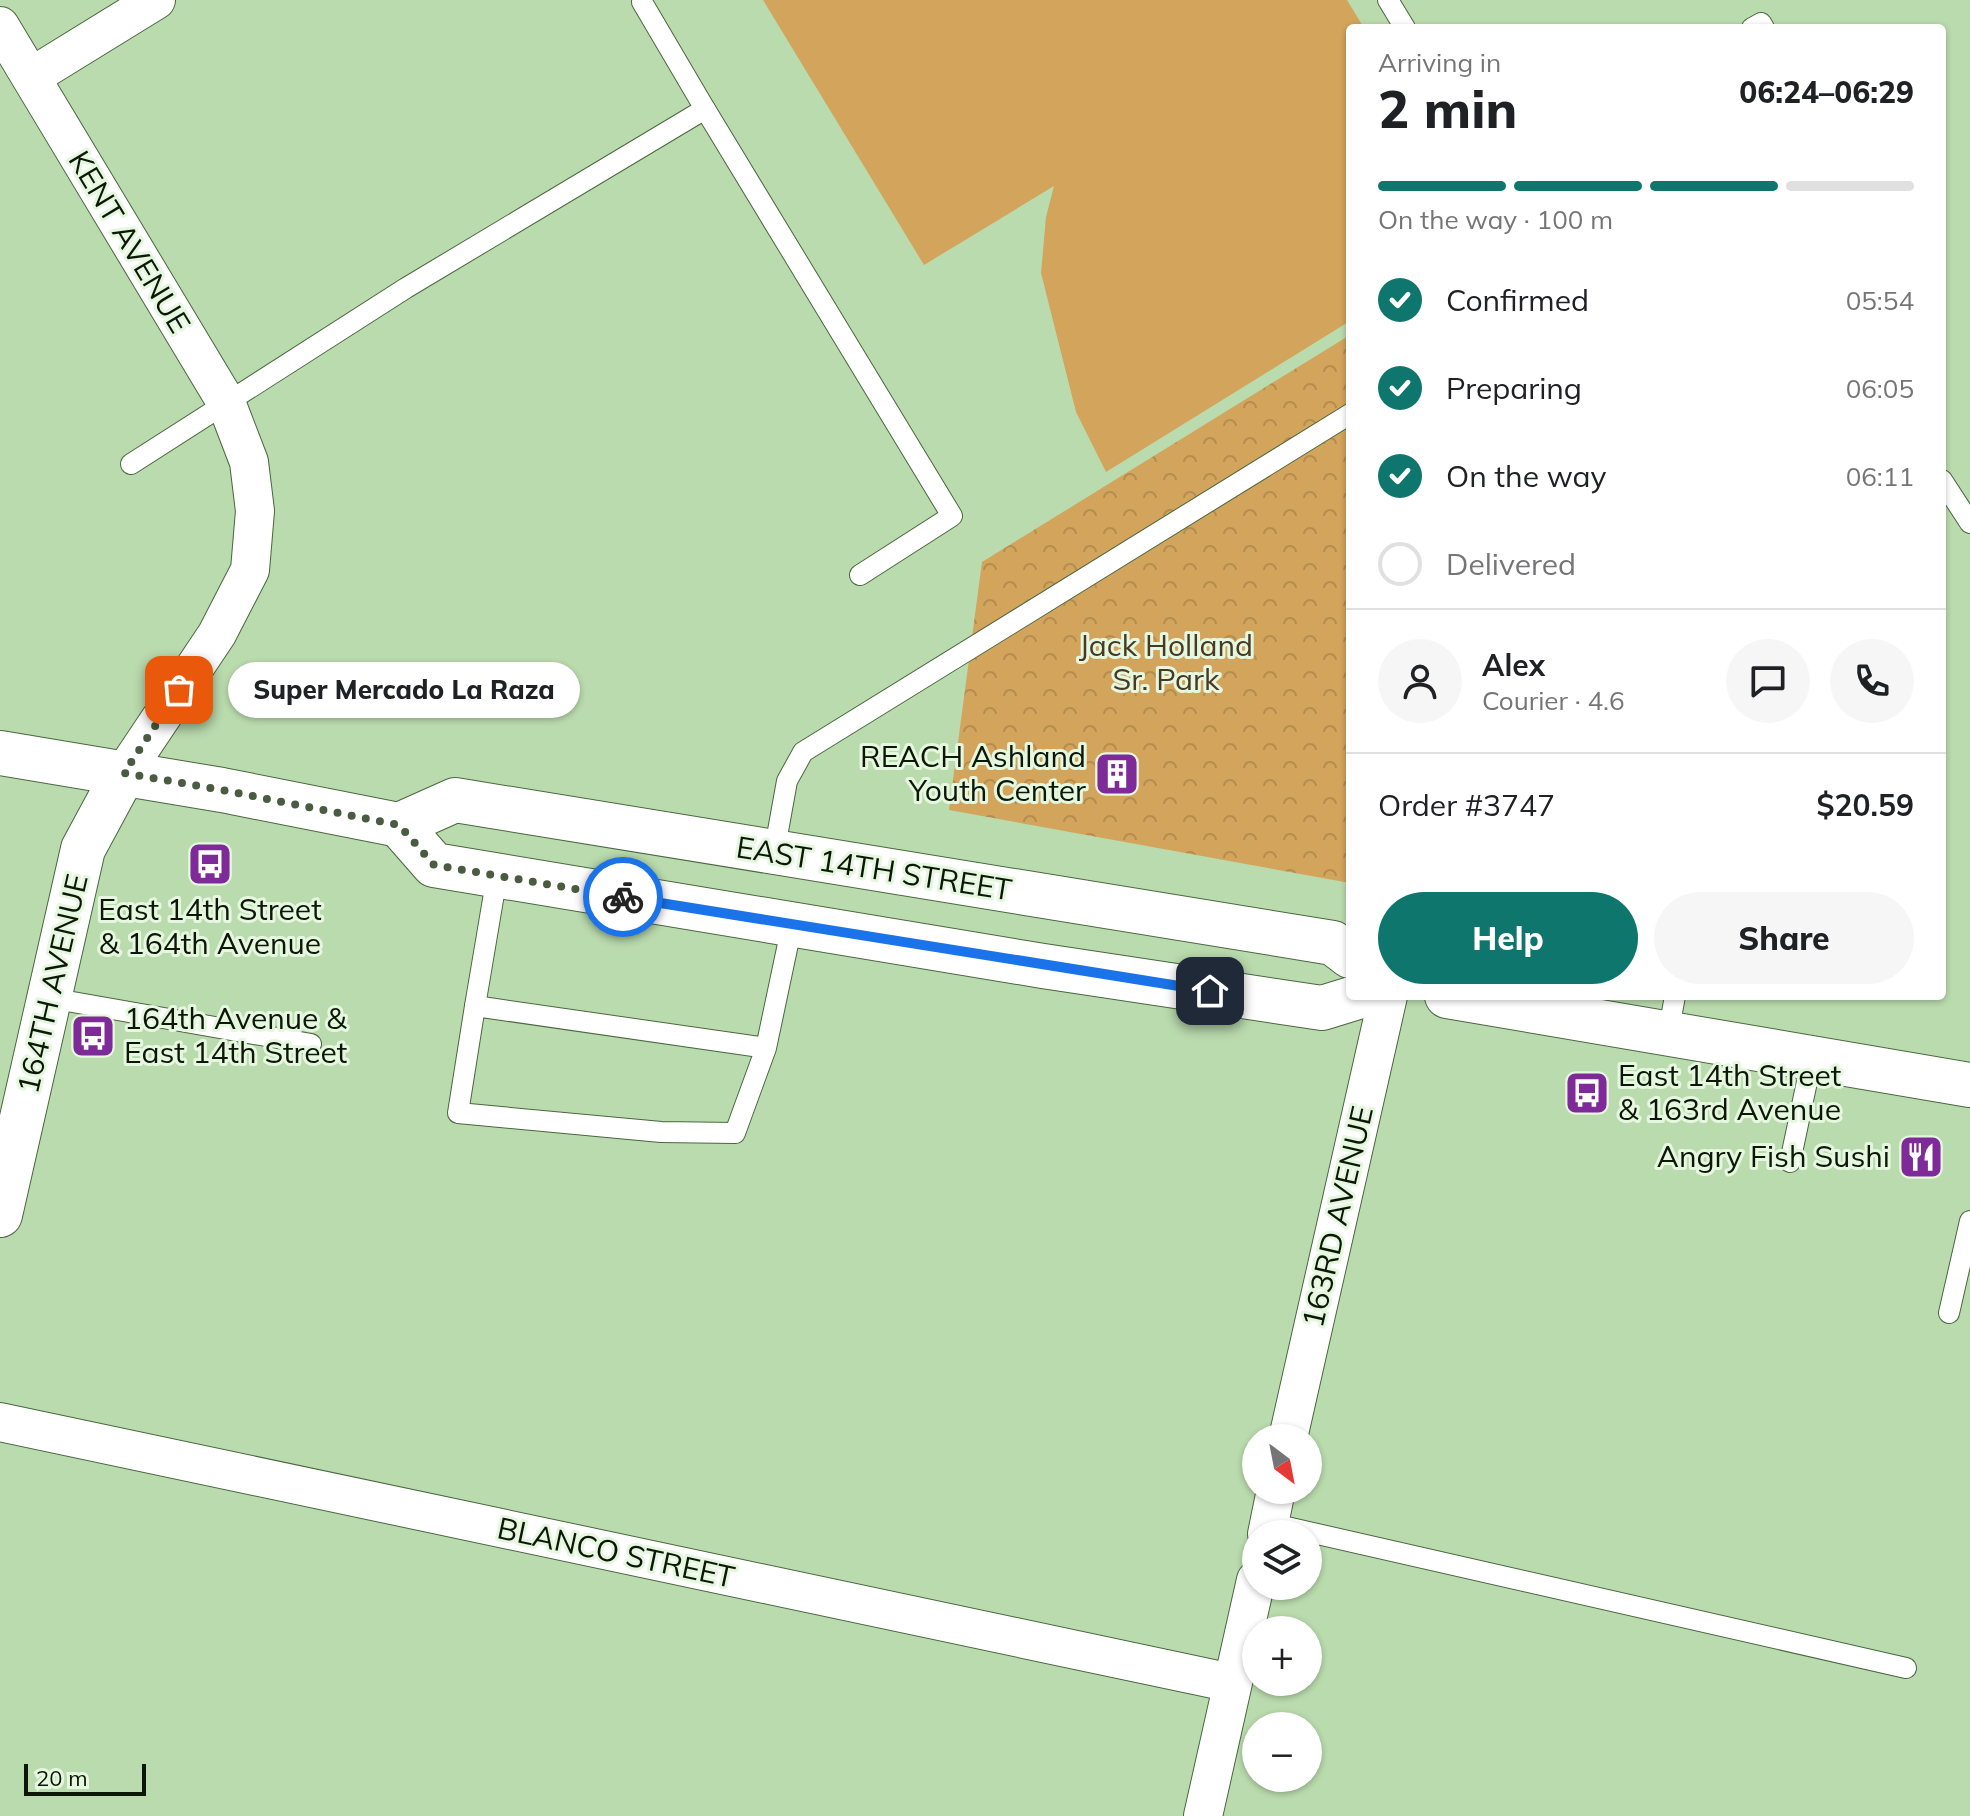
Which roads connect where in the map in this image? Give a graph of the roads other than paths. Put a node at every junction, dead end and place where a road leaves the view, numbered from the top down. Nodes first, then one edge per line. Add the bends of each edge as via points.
1 (156, 0) edge
2 (1388, 0) edge
3 (642, 2) edge
4 (1403, 24) edge
5 (0, 26) edge
6 (31, 77) junction
7 (705, 109) junction
8 (226, 402) junction
9 (1346, 416) edge
10 (249, 462) joint
11 (131, 464) dead end
12 (1946, 486) edge
13 (1970, 523) edge
14 (860, 575) dead end
15 (0, 753) edge
16 (124, 773) junction
17 (399, 825) junction
18 (774, 853) junction
19 (497, 876) junction
20 (792, 925) junction
21 (1346, 953) edge
22 (50, 998) junction
23 (1348, 1000) edge
24 (1387, 1000) edge
25 (1494, 1000) edge
26 (475, 1006) junction
27 (1672, 1015) edge
28 (311, 1044) dead end
29 (766, 1048) junction
30 (1812, 1058) junction
31 (1970, 1085) edge
32 (1790, 1162) dead end
33 (0, 1215) edge
34 (1970, 1221) edge
35 (1949, 1313) dead end
36 (0, 1422) edge
37 (1291, 1424) edge
38 (1271, 1516) edge
39 (1251, 1600) edge
40 (1906, 1668) dead end
41 (1232, 1683) junction
42 (1203, 1816) edge

1 - 6 street
2 - 4 lane
3 - 7 lane
5 - 6 street, KENT AVENUE
6 - 8 street, KENT AVENUE
7 - 8 lane
7 - 14 lane via 952,516
8 - 10 street, KENT AVENUE
8 - 11 lane
9 - 18 lane via 803,752 787,781
10 - 16 street, 164TH AVENUE via 255,511 250,570 217,634
12 - 13 lane
15 - 16 main road
16 - 17 main road
16 - 22 main road, 164TH AVENUE via 83,849
17 - 18 main road, EAST 14TH STREET via 455,800
17 - 19 main road via 434,865
18 - 21 main road, EAST 14TH STREET via 1333,943
19 - 20 main road
19 - 26 lane
20 - 23 main road via 1322,1008
20 - 29 lane
22 - 28 lane
22 - 33 main road, 164TH AVENUE
24 - 37 street, 163RD AVENUE
25 - 27 main road
26 - 29 lane
26 - 29 lane via 458,1113 661,1132 735,1133
27 - 30 main road
30 - 31 main road
30 - 32 lane
34 - 35 lane
36 - 41 street, BLANCO STREET
38 - 40 lane
39 - 41 street
41 - 42 street

